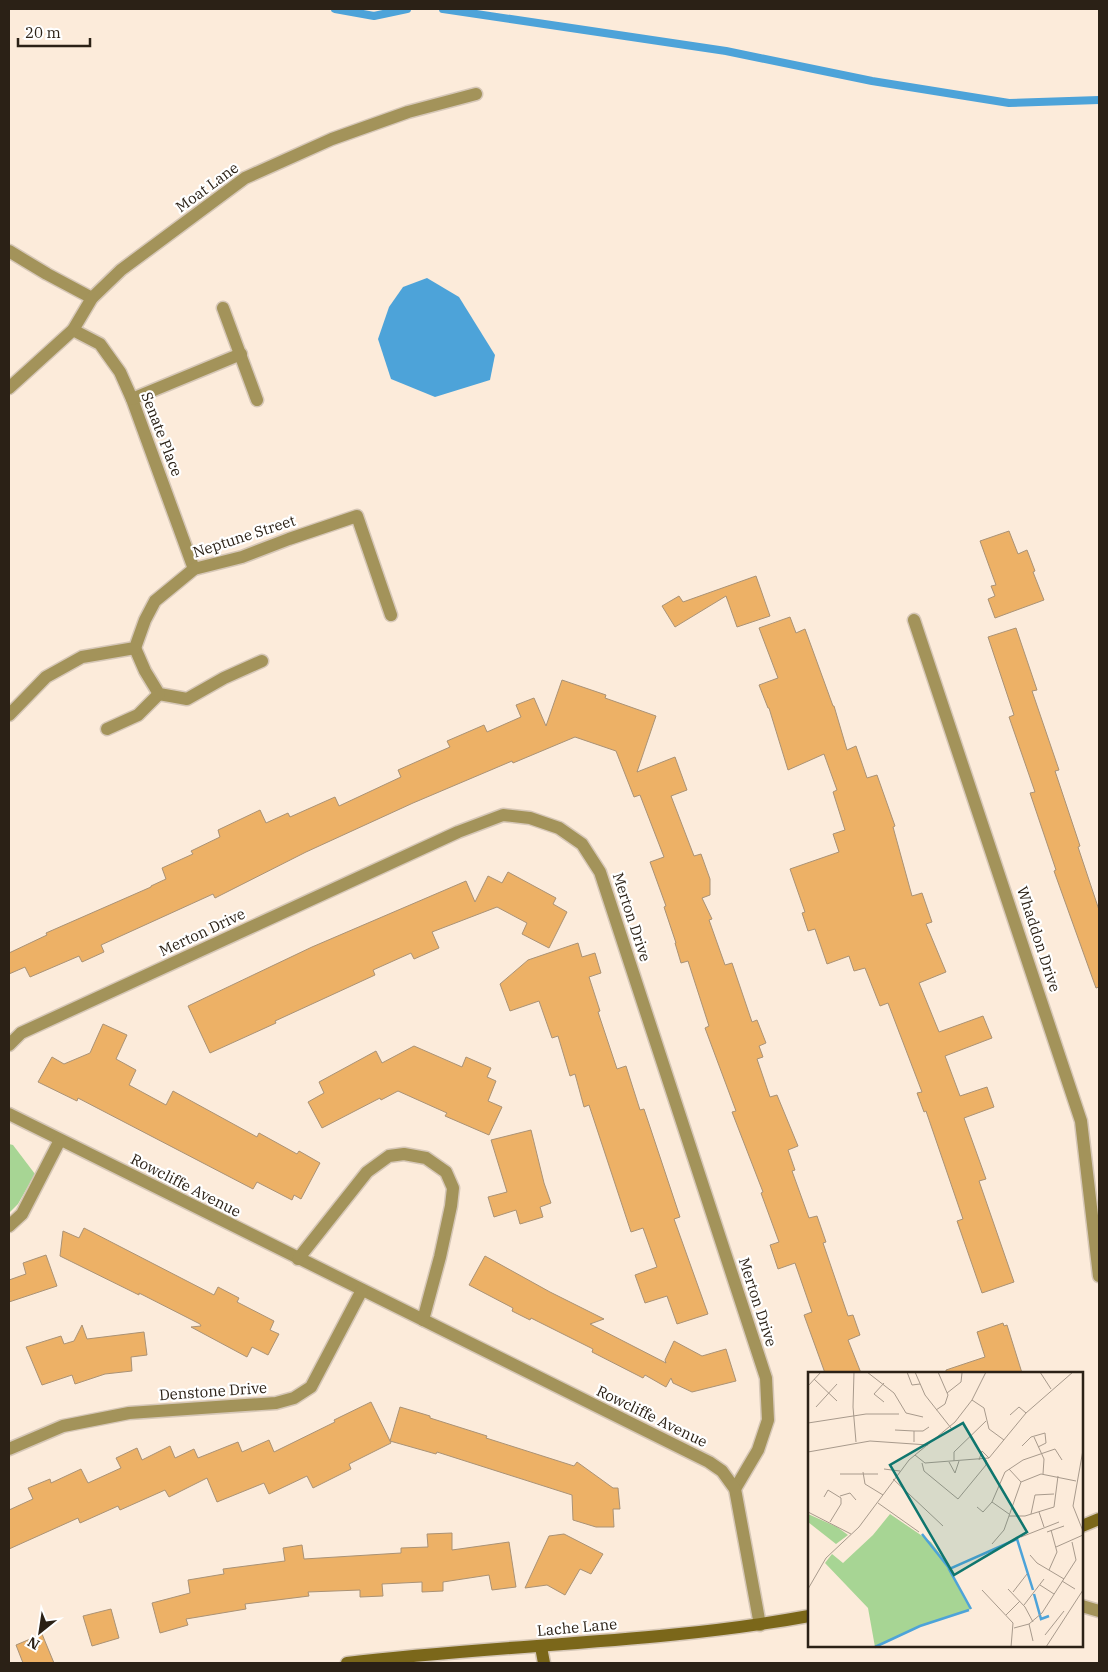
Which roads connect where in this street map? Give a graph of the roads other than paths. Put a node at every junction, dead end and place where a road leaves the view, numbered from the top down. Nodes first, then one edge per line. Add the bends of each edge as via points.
1 (476, 94) dead end
2 (9, 251) edge
3 (92, 298) junction
4 (223, 308) dead end
5 (74, 330) junction
6 (241, 354) junction
7 (9, 388) edge
8 (132, 398) junction
9 (257, 400) dead end
10 (194, 569) junction
11 (391, 615) dead end
12 (914, 620) dead end
13 (135, 648) junction
14 (262, 660) dead end
15 (159, 694) junction
16 (9, 715) edge
17 (107, 729) dead end
18 (9, 1045) edge
19 (9, 1114) edge
20 (60, 1140) junction
21 (9, 1226) edge
22 (298, 1259) junction
23 (1099, 1276) edge
24 (362, 1290) junction
25 (423, 1320) junction
26 (9, 1449) edge
27 (735, 1488) junction
28 (1099, 1519) edge
29 (1083, 1526) edge
30 (1083, 1606) edge
31 (1099, 1611) edge
32 (808, 1616) edge
33 (760, 1625) junction
34 (541, 1647) junction
35 (347, 1663) edge
36 (544, 1663) edge

1 - 3 street, Moat Lane via 408,112 332,139 245,178 122,270
2 - 3 street
3 - 5 street, Moat Lane
4 - 6 street
5 - 7 street, Moat Lane
5 - 8 street, Senate Place via 100,344 120,372
6 - 8 street
6 - 9 street
8 - 10 street, Senate Place
10 - 11 street, Neptune Street via 242,557 357,516
10 - 13 street, Neptune Street via 155,601
12 - 23 street, Whaddon Drive via 1081,1121
13 - 15 street
13 - 16 street via 82,657 46,677
14 - 15 street via 187,699
15 - 17 street via 138,715
18 - 27 street, Merton Drive via 21,1033 458,832 503,815 530,818 559,828 582,844 600,872 766,1378 768,1420 758,1450
19 - 20 street, Rowcliffe Avenue
20 - 21 street via 22,1214
20 - 22 street, Rowcliffe Avenue
22 - 24 street, Rowcliffe Avenue
22 - 25 street via 367,1172 389,1156 404,1154 426,1158 446,1172 453,1188 440,1258
24 - 25 street, Rowcliffe Avenue
24 - 26 street, Denstone Drive via 311,1387 294,1398 276,1403 129,1413 63,1426
25 - 27 street, Rowcliffe Avenue via 709,1462 722,1471
27 - 33 street, Rowcliffe Avenue
28 - 29 street
30 - 31 street
32 - 33 street, Lache Lane
33 - 34 street, Lache Lane
34 - 35 street, Lache Lane
34 - 36 street

